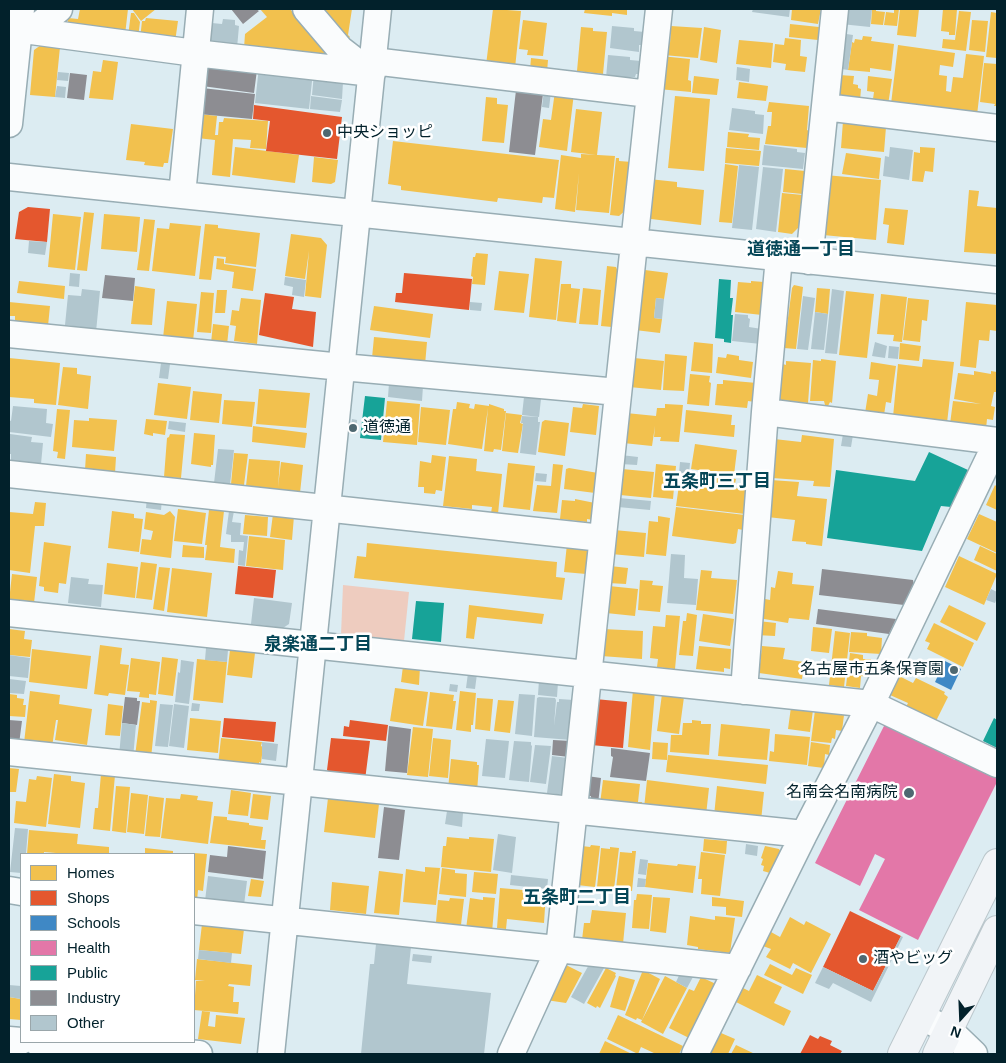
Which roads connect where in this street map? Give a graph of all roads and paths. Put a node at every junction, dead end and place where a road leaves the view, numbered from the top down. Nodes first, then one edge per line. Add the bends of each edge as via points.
1 (59, 9) edge
2 (306, 9) edge
3 (378, 9) edge
4 (658, 9) edge
5 (835, 9) edge
6 (198, 11) edge
7 (20, 24) edge
8 (196, 53) junction
9 (372, 67) junction
10 (649, 94) junction
11 (825, 107) junction
12 (9, 124) edge
13 (997, 128) edge
14 (9, 177) edge
15 (182, 195) junction
16 (358, 213) junction
17 (633, 242) junction
18 (778, 257) junction
19 (809, 261) junction
20 (997, 280) edge
21 (9, 334) edge
22 (342, 367) junction
23 (618, 392) junction
24 (765, 412) junction
25 (997, 442) edge
26 (9, 474) edge
27 (327, 508) junction
28 (602, 538) junction
29 (9, 612) edge
30 (313, 645) junction
31 (588, 674) junction
32 (744, 691) junction
33 (871, 704) junction
34 (9, 752) edge
35 (997, 764) edge
36 (299, 782) junction
37 (573, 810) junction
38 (804, 834) junction
39 (997, 863) edge
40 (195, 911) edge
41 (285, 921) junction
42 (997, 930) edge
43 (559, 949) junction
44 (738, 968) junction
45 (921, 1017) junction
46 (949, 1030) junction
47 (50, 1043) edge
48 (199, 1054) edge
49 (271, 1054) edge
50 (511, 1054) edge
51 (695, 1054) edge
52 (902, 1054) edge
53 (937, 1054) edge
54 (974, 1054) edge

1 - 7 street
2 - 9 street via 340,49
3 - 9 street
4 - 10 street
5 - 11 street
6 - 8 street
7 - 8 street
7 - 12 street
8 - 9 street
8 - 15 street
9 - 10 street
9 - 16 street
10 - 17 street
11 - 13 street
11 - 19 street
14 - 15 street
15 - 16 street
16 - 17 street
16 - 22 street
17 - 18 street
17 - 23 street
18 - 19 street
18 - 24 street
19 - 20 street
21 - 22 street
22 - 23 street
22 - 27 street
23 - 28 street
24 - 25 street
24 - 32 street
25 - 33 street
26 - 27 street
27 - 28 street
27 - 30 street
28 - 31 street
29 - 30 street
30 - 31 street
30 - 36 street
31 - 32 street
31 - 37 street
32 - 33 street
33 - 35 street
33 - 38 street
34 - 36 street
36 - 37 street
36 - 41 street
37 - 38 street
37 - 43 street
38 - 44 street
39 - 45 main road
40 - 41 street
41 - 43 street
41 - 49 street
42 - 46 main road
43 - 44 street
43 - 50 street
44 - 51 street
45 - 46 street
45 - 52 main road
46 - 53 main road
46 - 54 street
47 - 48 street

